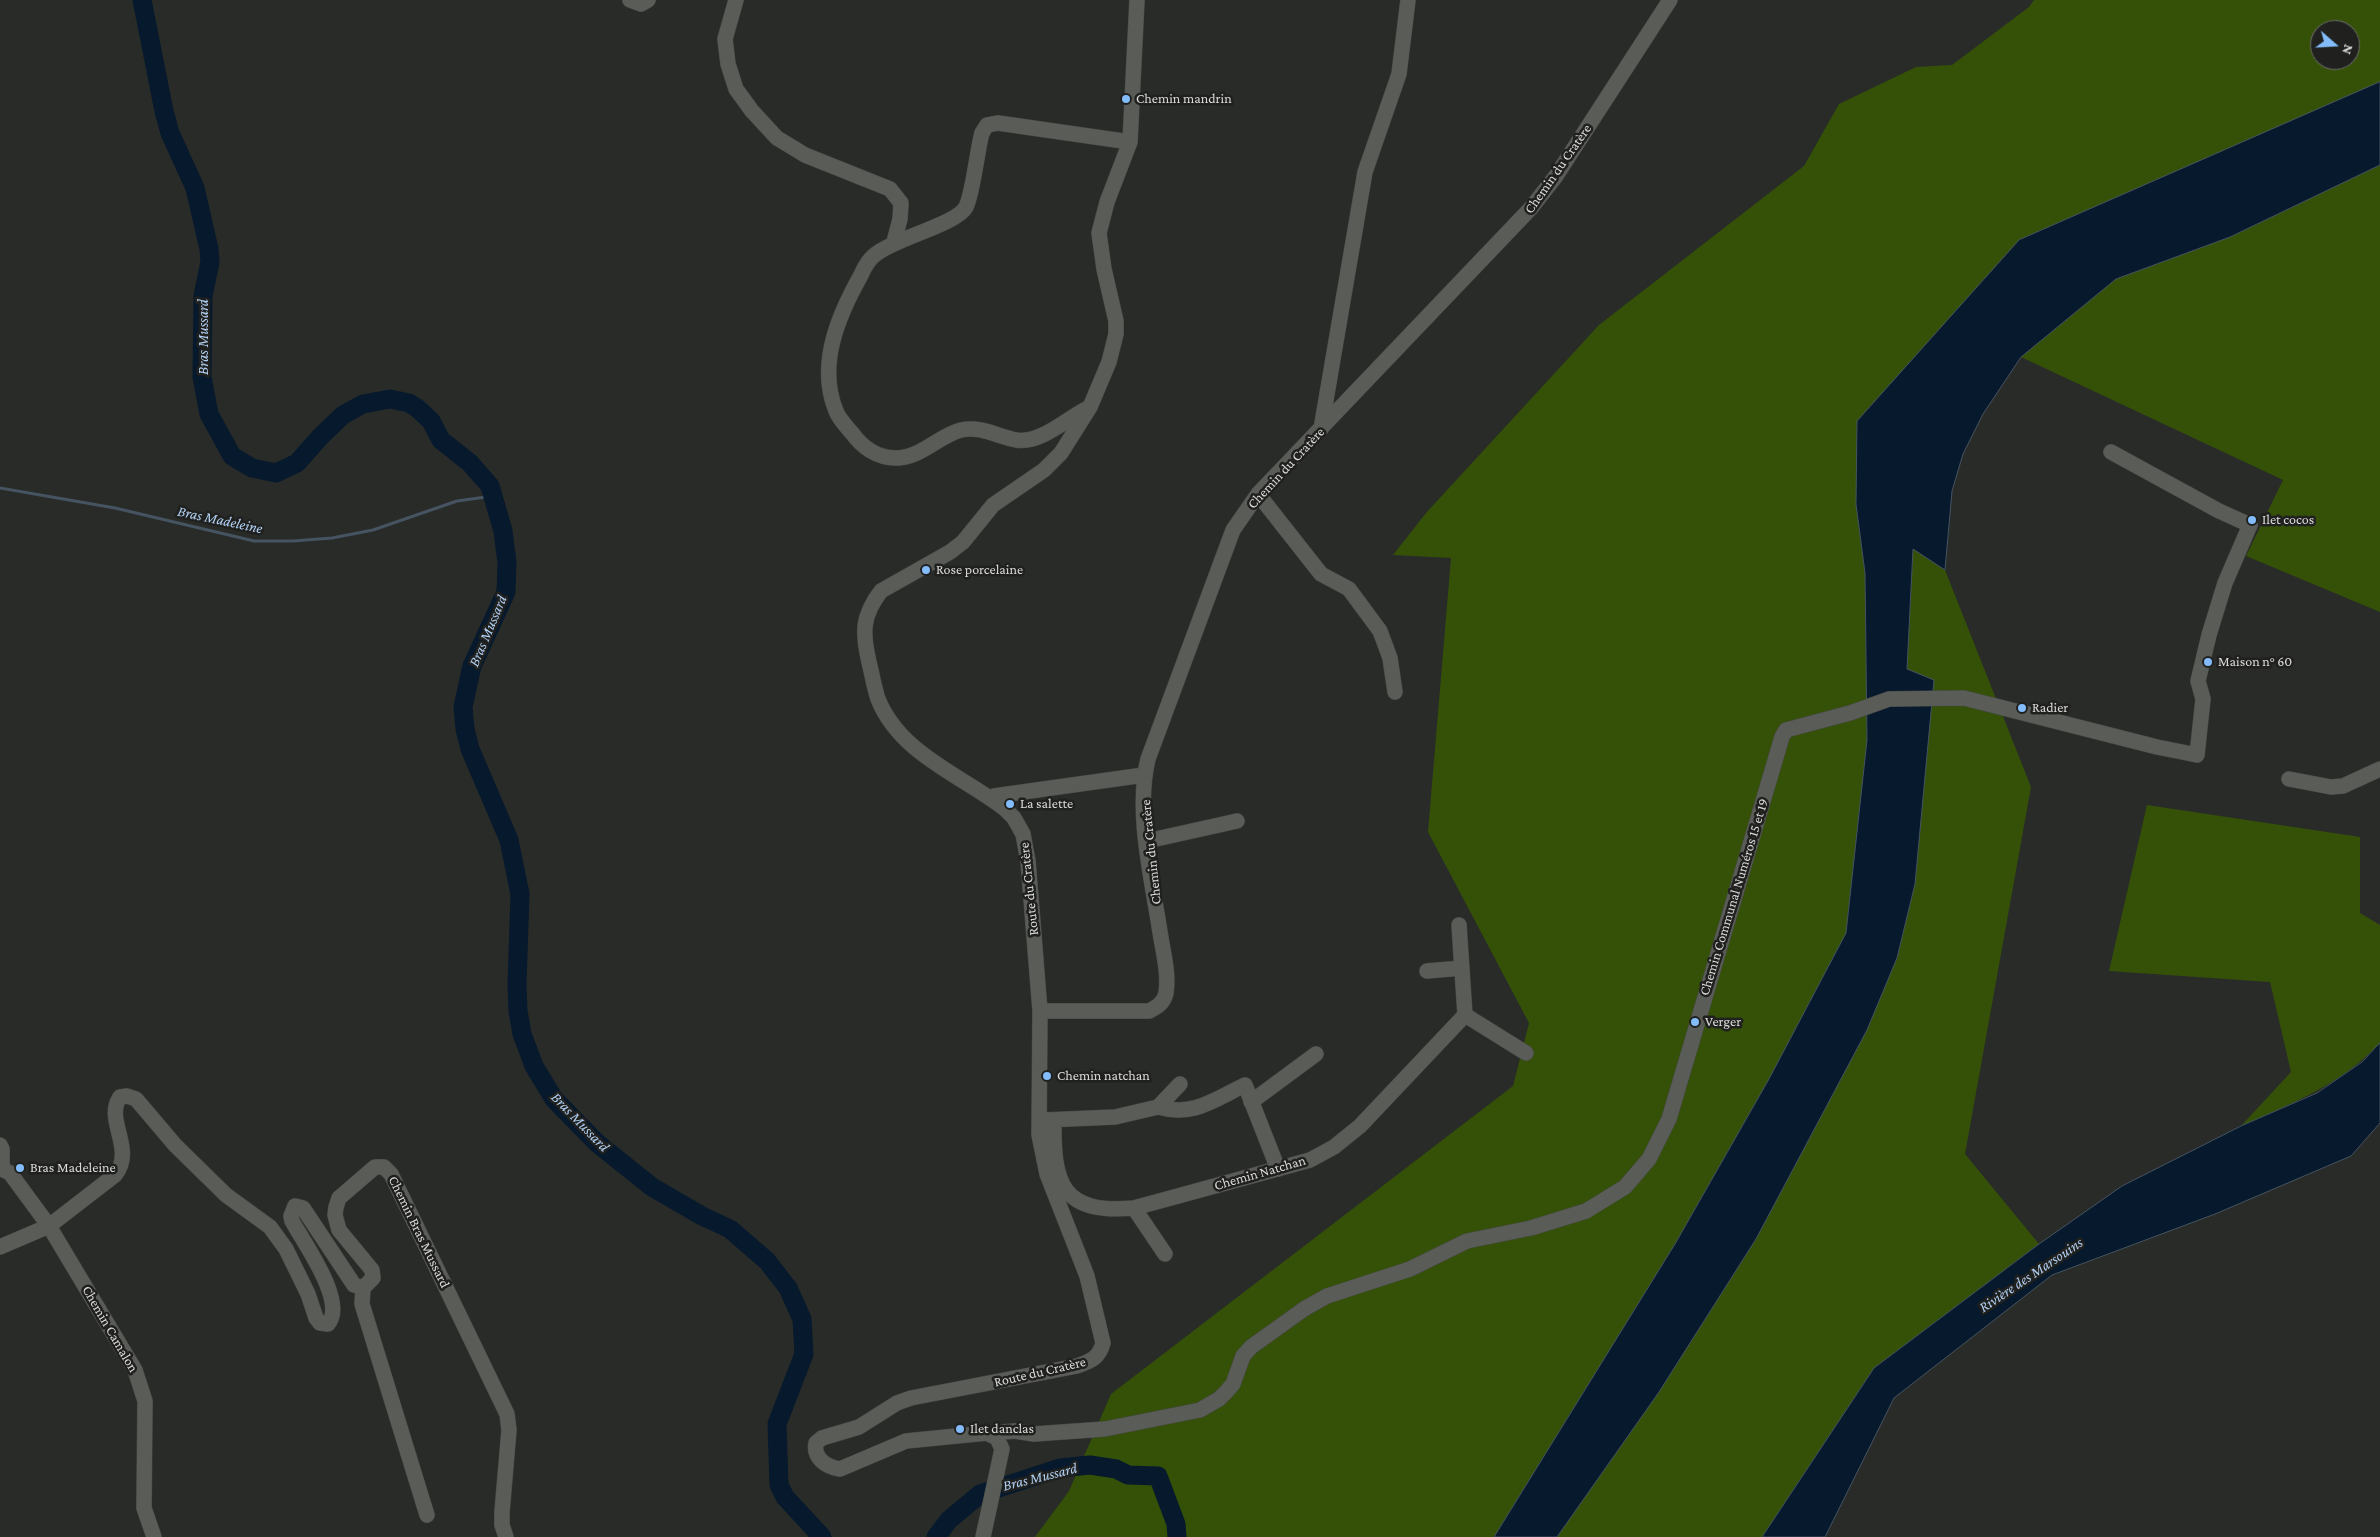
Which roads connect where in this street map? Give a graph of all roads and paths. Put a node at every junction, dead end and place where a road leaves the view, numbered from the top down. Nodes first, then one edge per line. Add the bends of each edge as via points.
1 (630, 0) edge
2 (648, 0) edge
3 (736, 0) edge
4 (1138, 0) edge
5 (1408, 0) edge
6 (1670, 0) edge
7 (1130, 142) junction
8 (894, 242) junction
9 (1090, 407) junction
10 (1321, 429) junction
11 (2111, 452) dead end
12 (1258, 494) junction
13 (1395, 692) dead end
14 (2380, 769) edge
15 (1144, 775) junction
16 (2290, 779) dead end
17 (991, 799) junction
18 (1237, 821) dead end
19 (1147, 841) junction
20 (1459, 925) dead end
21 (1462, 968) junction
22 (1427, 971) dead end
23 (1040, 1011) junction
24 (1465, 1015) junction
25 (1526, 1052) dead end
26 (1316, 1054) dead end
27 (1180, 1084) dead end
28 (1251, 1102) junction
29 (1158, 1107) junction
30 (1046, 1120) junction
31 (0, 1145) edge
32 (1, 1168) edge
33 (1278, 1169) junction
34 (1134, 1208) junction
35 (49, 1226) junction
36 (0, 1247) edge
37 (1165, 1254) dead end
38 (363, 1288) junction
39 (997, 1438) junction
40 (427, 1515) dead end
41 (984, 1532) edge
42 (154, 1537) edge
43 (506, 1537) edge

1 - 2 street via 641,4
3 - 8 street via 725,39 728,64 736,88 777,138 806,155 890,189 901,203
4 - 7 street, Route du Cratère
5 - 10 street via 1399,74 1365,172
6 - 10 street, Chemin du Cratère via 1556,176 1531,208
7 - 8 street via 998,123 988,125 982,133 966,207 957,217
7 - 9 street, Route du Cratère via 1099,233 1116,334 1109,362
8 - 9 street via 875,254 861,273 832,341 828,365 830,392 837,413 859,443 876,454 894,458 909,457 960,430 985,429 1017,440 1034,439
9 - 17 street, Route du Cratère via 1061,454 1044,470 993,505 971,535 957,547 881,591 865,623 863,636 878,698 888,718 901,735 930,760
10 - 12 street, Chemin du Cratère
11 - 39 street, Chemin Communal Numéros 15 et 19 via 2219,512 2250,525 2225,583 2198,680 2203,699 2197,755 1964,698 1889,699 1786,730 1670,1119 1649,1159 1625,1187 1586,1211 1531,1228 1467,1241 1410,1269 1326,1296 1251,1347 1233,1384 1219,1399 1200,1410 1105,1429 1044,1434 1009,1431
12 - 13 street via 1321,574 1349,589 1380,631 1390,658
12 - 15 street, Chemin du Cratère via 1234,530
14 - 16 street via 2343,786 2331,787
15 - 17 street
15 - 19 street, Chemin du Cratère
17 - 23 street, Route du Cratère via 1014,818 1023,834
18 - 19 street
19 - 23 street, Chemin du Cratère via 1166,969 1166,995 1159,1006 1149,1012
20 - 21 street
21 - 22 street
21 - 24 street
23 - 30 street, Route du Cratère
24 - 25 street
24 - 33 street, Chemin Natchan via 1360,1126 1334,1147 1310,1160
26 - 28 street
27 - 29 street
28 - 29 street via 1245,1085 1192,1110 1181,1112
28 - 33 street
29 - 30 street via 1115,1118
30 - 34 street, Chemin Natchan via 1059,1176 1076,1200 1110,1210
30 - 39 street, Route du Cratère via 1039,1135 1047,1174 1087,1276 1102,1337 1101,1352 1096,1358 1077,1366 911,1398 897,1403 867,1424 822,1438 814,1450 817,1457 840,1469 906,1441 987,1433
31 - 32 street, Chemin Camalon
32 - 35 street, Chemin Camalon via 10,1173
33 - 34 street, Chemin Natchan
34 - 37 street
35 - 36 street
35 - 38 street via 120,1169 123,1151 116,1104 120,1097 127,1096 136,1099 175,1145 226,1195 270,1227 286,1249 320,1323 328,1324 333,1318 334,1308 325,1278 292,1222 295,1206 303,1208 354,1285
35 - 42 street, Chemin Camalon via 141,1385 145,1401 144,1508
38 - 40 street, Chemin Bras Mussard via 362,1304
38 - 43 street, Chemin Bras Mussard via 373,1278 372,1270 340,1230 335,1215 339,1198 369,1170 381,1166 391,1174 507,1414 509,1430 502,1512
39 - 41 street via 1002,1449

